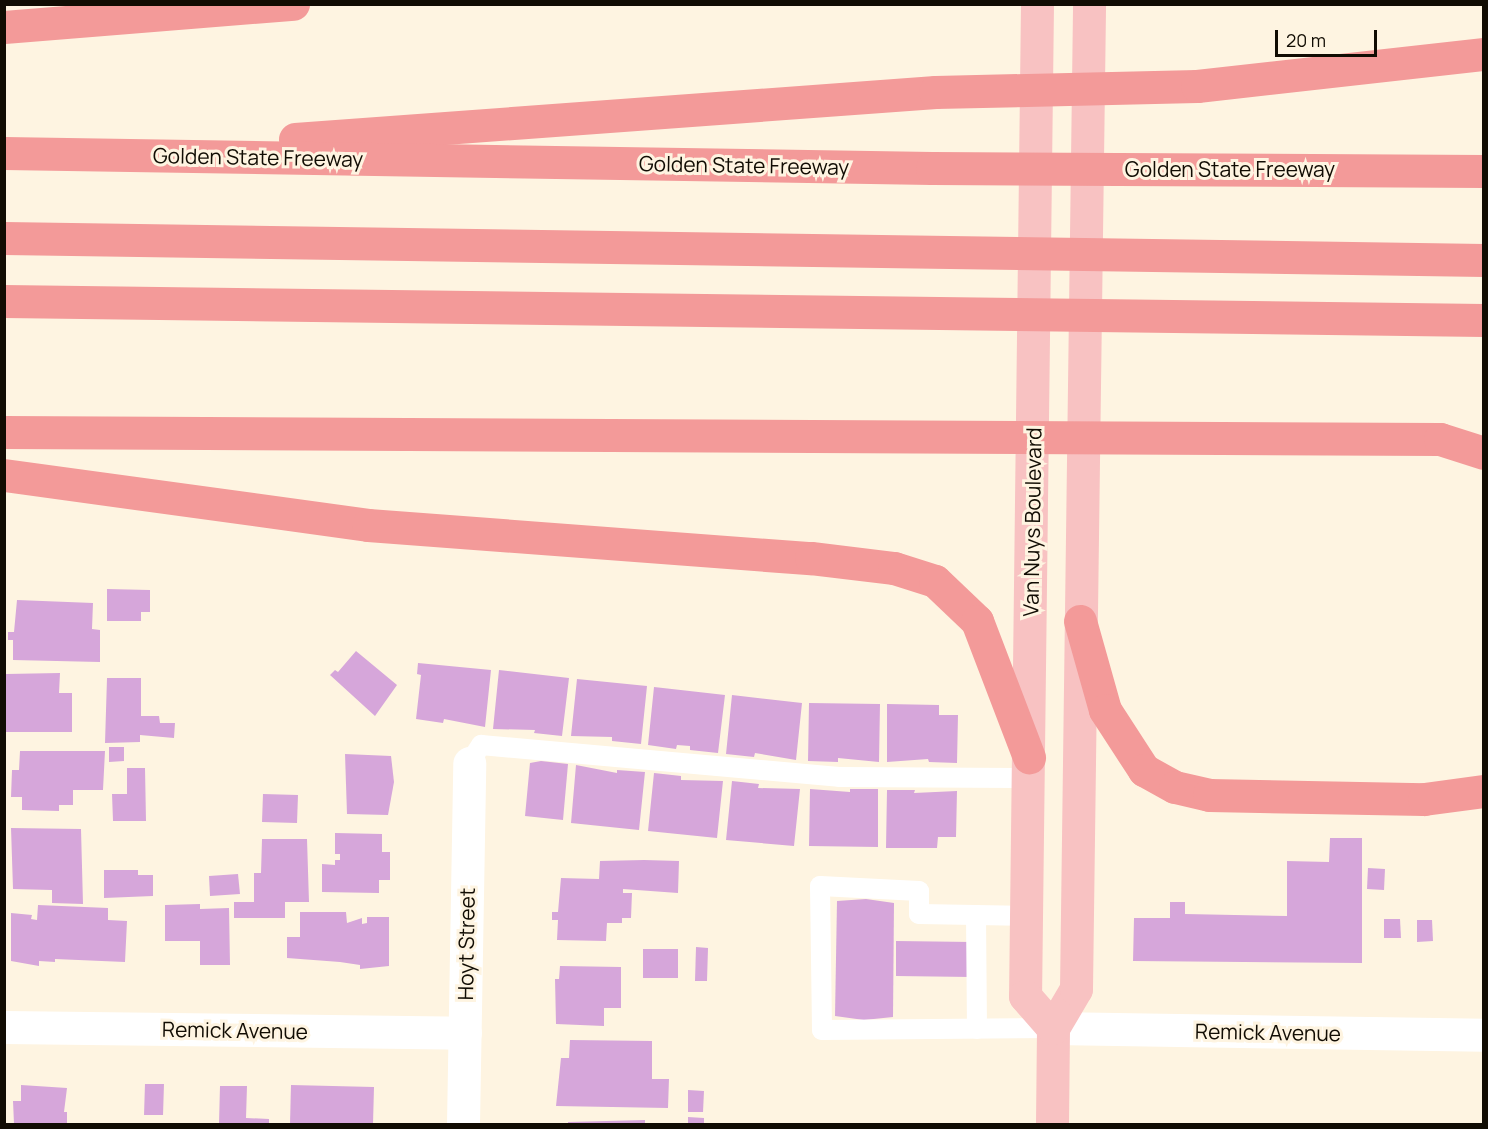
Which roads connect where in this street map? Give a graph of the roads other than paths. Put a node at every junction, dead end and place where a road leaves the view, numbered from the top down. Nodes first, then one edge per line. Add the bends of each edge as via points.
1 (293, 4) edge
2 (1037, 4) edge
3 (1089, 4) edge
4 (4, 27) edge
5 (1484, 54) edge
6 (4, 153) edge
7 (82, 154) junction
8 (1484, 171) edge
9 (4, 238) edge
10 (1484, 260) edge
11 (4, 301) edge
12 (1484, 320) edge
13 (4, 432) edge
14 (1484, 453) edge
15 (4, 475) edge
16 (1080, 621) junction
17 (469, 763) joint
18 (1029, 768) junction
19 (1484, 791) edge
20 (976, 915) junction
21 (1026, 916) junction
22 (4, 1027) edge
23 (1053, 1028) junction
24 (977, 1029) junction
25 (465, 1033) junction
26 (1484, 1035) edge
27 (463, 1125) edge
28 (1052, 1125) edge

1 - 4 highway
2 - 18 main road, Van Nuys Boulevard
3 - 16 main road
5 - 7 highway via 1197,86 935,92
6 - 7 highway, Golden State Freeway
7 - 8 highway, Golden State Freeway via 932,168
9 - 10 highway
11 - 12 highway
13 - 14 highway via 1440,439
15 - 18 highway via 368,525 811,558 894,568 935,581 977,621
16 - 19 highway via 1105,710 1144,770 1175,787 1209,795 1424,799
16 - 23 main road via 1076,989
17 - 18 lane via 481,744 839,777
17 - 25 street, Hoyt Street
18 - 21 main road, Van Nuys Boulevard
20 - 21 lane
20 - 24 lane
20 - 24 lane via 919,914 919,891 820,886 822,1030
21 - 23 main road, Van Nuys Boulevard via 1024,996
22 - 25 street, Remick Avenue
23 - 24 lane
23 - 26 street, Remick Avenue
23 - 28 main road
25 - 27 street, Hoyt Street

